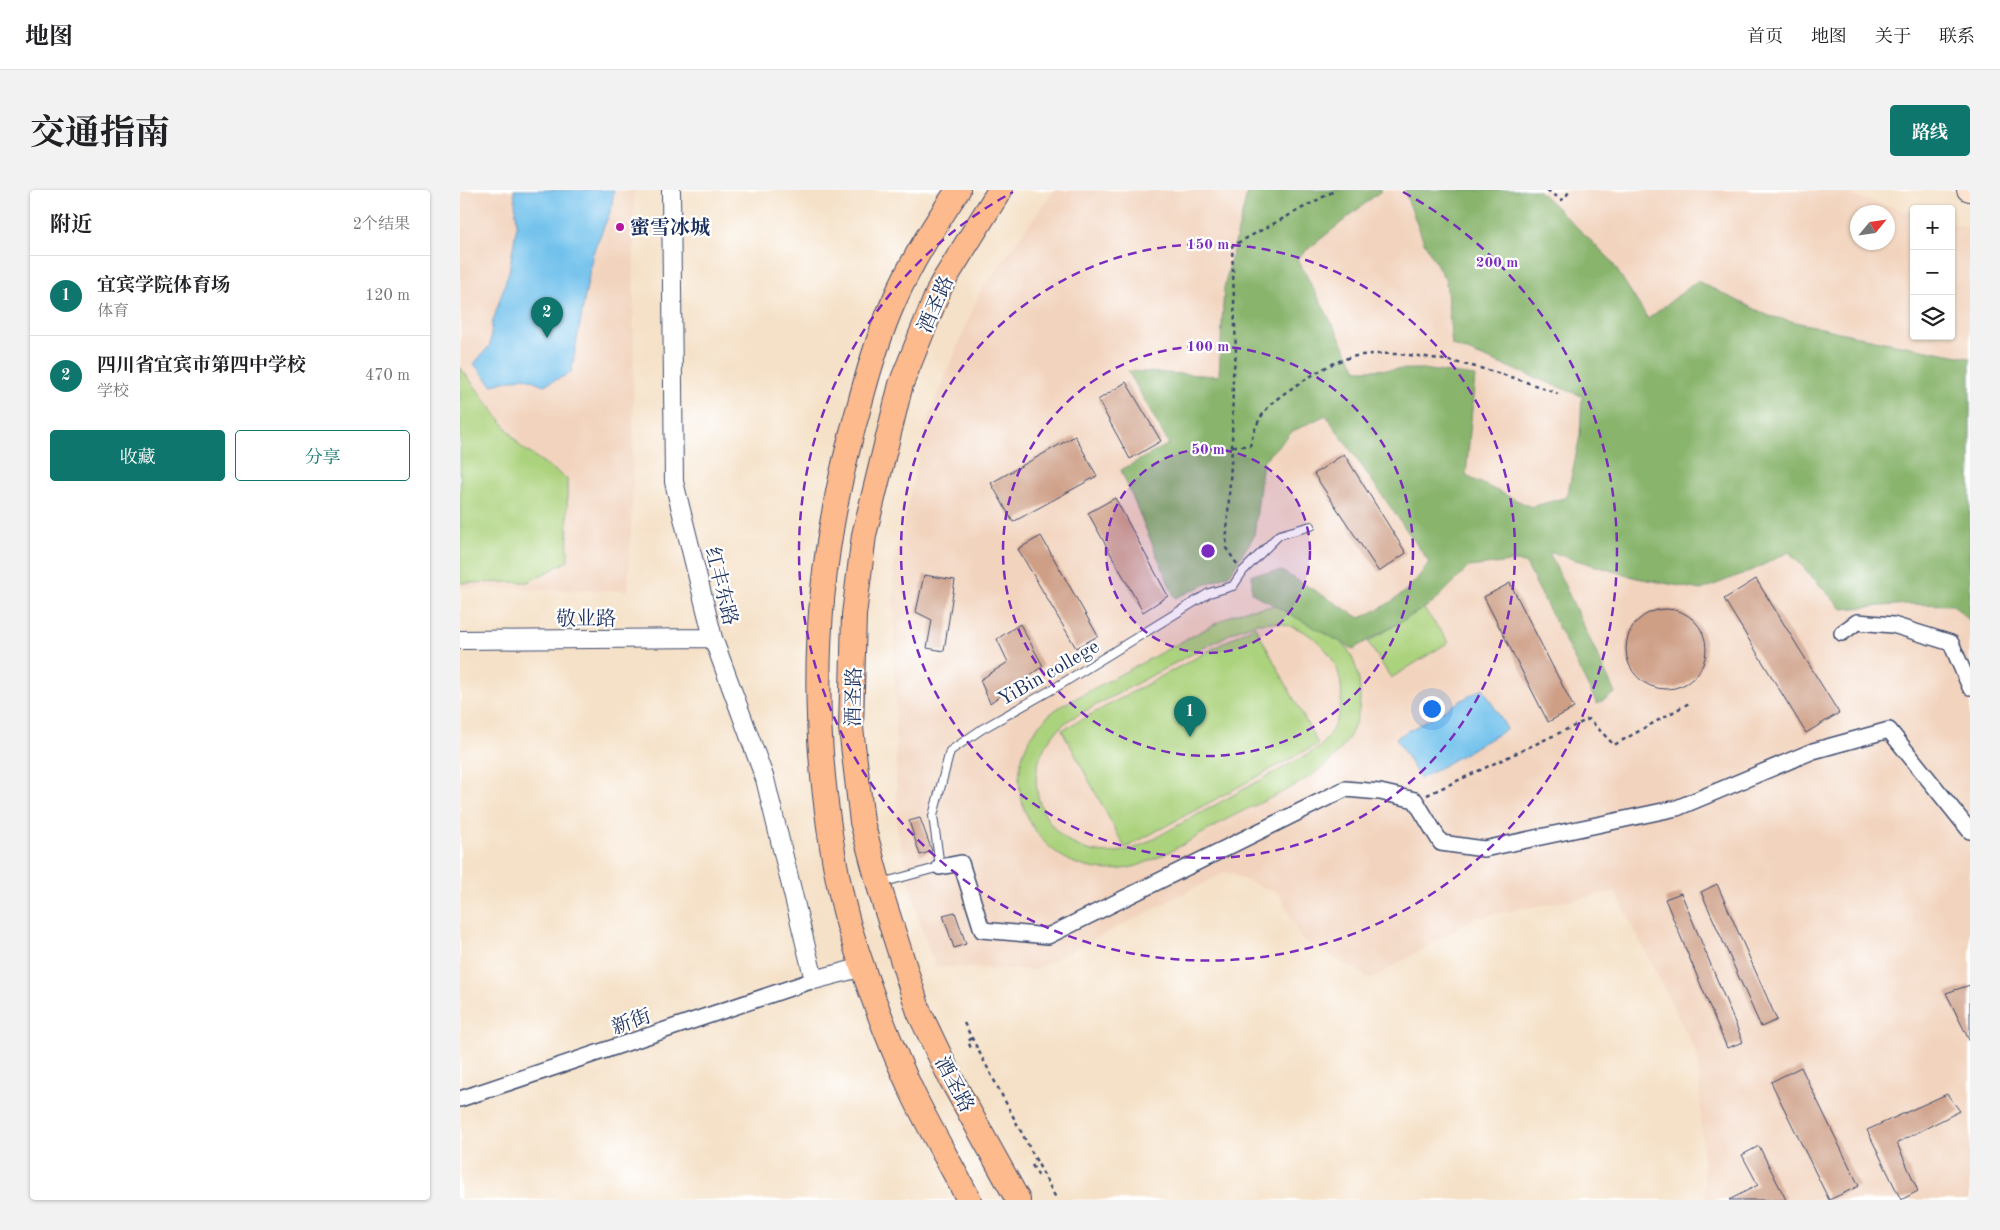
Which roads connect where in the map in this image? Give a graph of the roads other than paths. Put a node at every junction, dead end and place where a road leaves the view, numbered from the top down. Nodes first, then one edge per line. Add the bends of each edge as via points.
1 (671, 190) edge
2 (958, 190) edge
3 (1000, 190) edge
4 (1311, 526) dead end
5 (1842, 633) dead end
6 (713, 638) junction
7 (460, 640) edge
8 (1970, 687) edge
9 (1970, 832) edge
10 (940, 867) junction
11 (879, 884) junction
12 (863, 967) junction
13 (814, 980) junction
14 (460, 1099) edge
15 (970, 1200) edge
16 (1018, 1200) edge

1 - 6 street, 红丰东路 via 674,482
2 - 12 highway, 酒圣路 via 924,242 893,302 867,377 831,521 821,595 816,676 820,759 837,877
3 - 11 highway, 酒圣路 via 941,285 901,384 864,535 854,615 851,728 862,822
4 - 10 lane, YiBin college via 1279,535 1242,572 1233,586 1209,592 950,751 933,816
5 - 8 street via 1856,622 1893,625 1951,643
6 - 7 street, 敬业路
6 - 13 street, 红丰东路 via 765,779
9 - 10 street via 1889,730 1813,750 1677,808 1484,848 1441,843 1415,800 1345,789 1048,936 982,930 961,863
10 - 11 lane
11 - 16 highway, 酒圣路 via 919,1012 951,1079
12 - 13 street
12 - 15 highway, 酒圣路 via 915,1098
13 - 14 street, 新街

